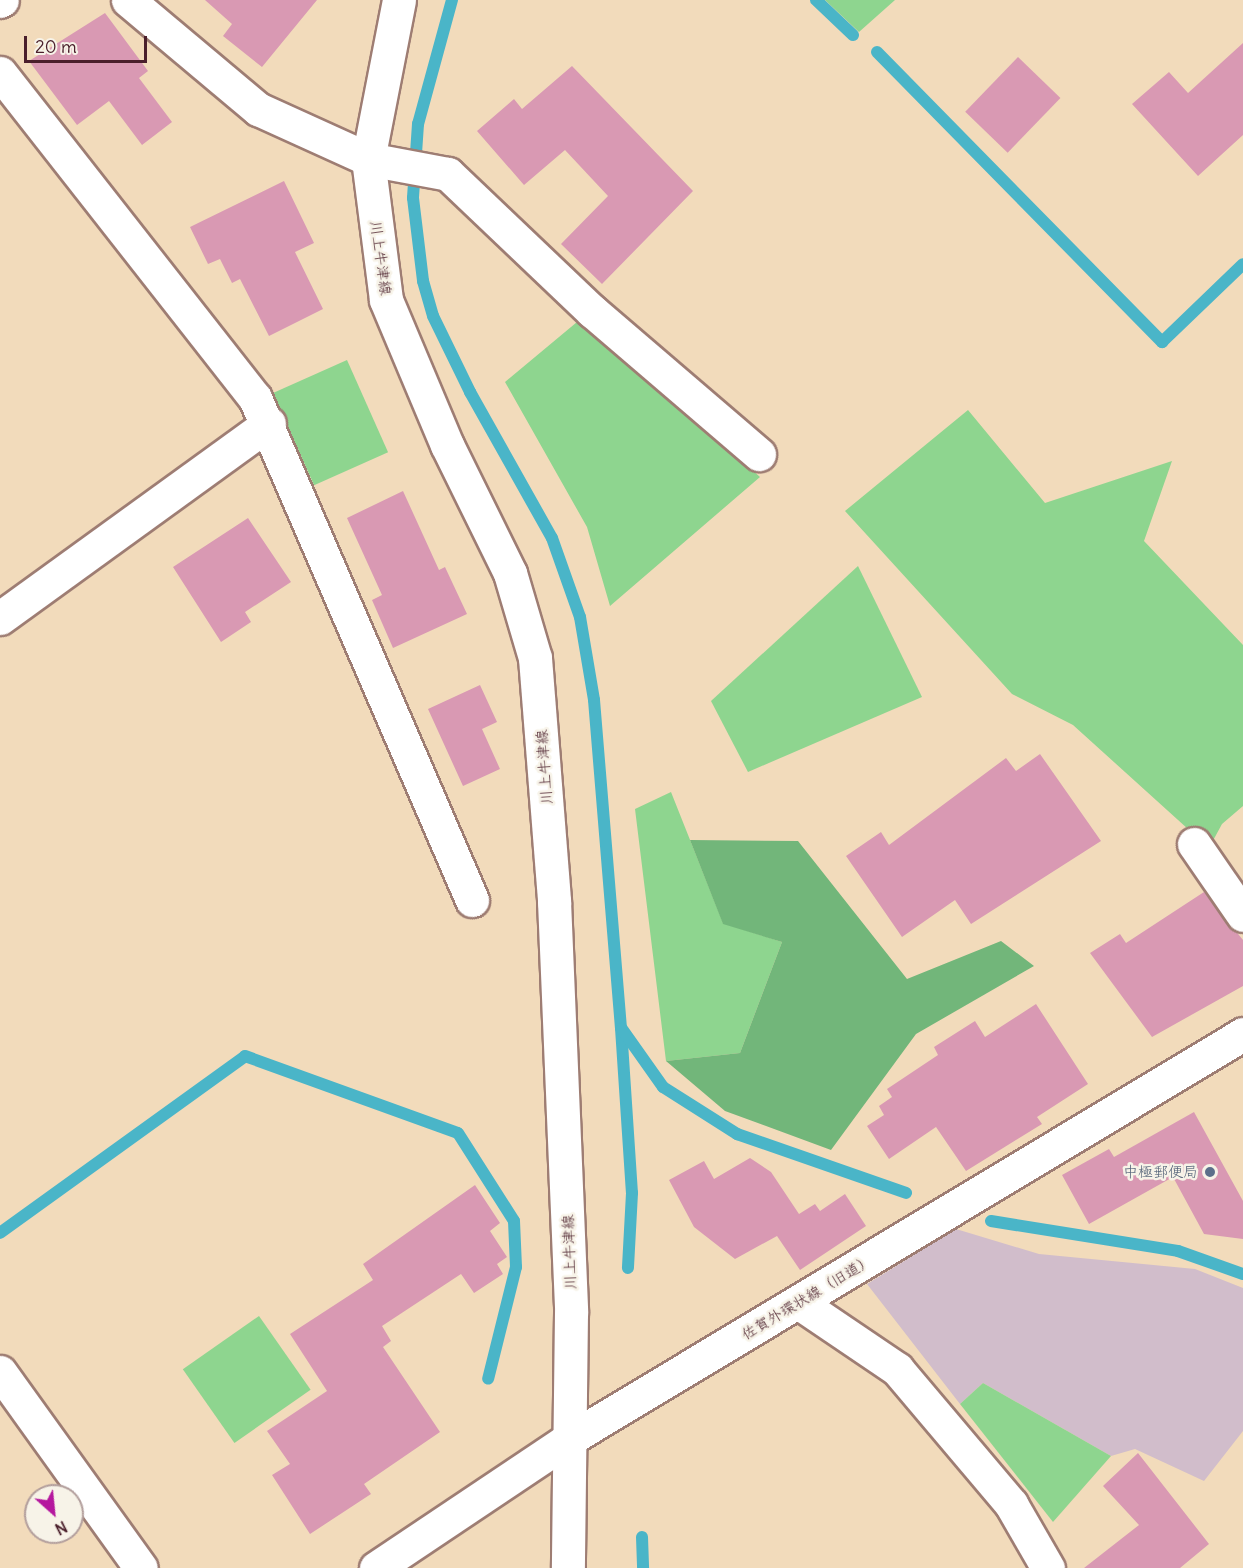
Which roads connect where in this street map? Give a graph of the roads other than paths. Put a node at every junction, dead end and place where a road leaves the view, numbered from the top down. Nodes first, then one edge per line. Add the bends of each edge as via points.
1 (128, 0) edge
2 (399, 0) edge
3 (0, 73) edge
4 (368, 159) junction
5 (270, 423) junction
6 (759, 454) dead end
7 (0, 618) edge
8 (1194, 844) dead end
9 (472, 900) dead end
10 (1243, 915) edge
11 (1243, 1034) edge
12 (798, 1302) junction
13 (0, 1372) edge
14 (566, 1441) junction
15 (141, 1568) edge
16 (376, 1568) edge
17 (568, 1568) edge
18 (1048, 1568) edge

1 - 4 street via 258,109
2 - 4 street, 川上牛津線
3 - 5 street via 255,398
4 - 6 street via 448,174 592,312
4 - 14 street, 川上牛津線 via 386,300 447,445 510,573 536,658 554,901 570,1290
5 - 7 street
5 - 9 street
8 - 10 street
11 - 12 street, 佐賀外環状線（旧道）
12 - 14 street, 佐賀外環状線（旧道）
12 - 18 street via 897,1369 1011,1504
13 - 15 street
14 - 16 street, 佐賀外環状線（旧道）
14 - 17 street, 川上牛津線

